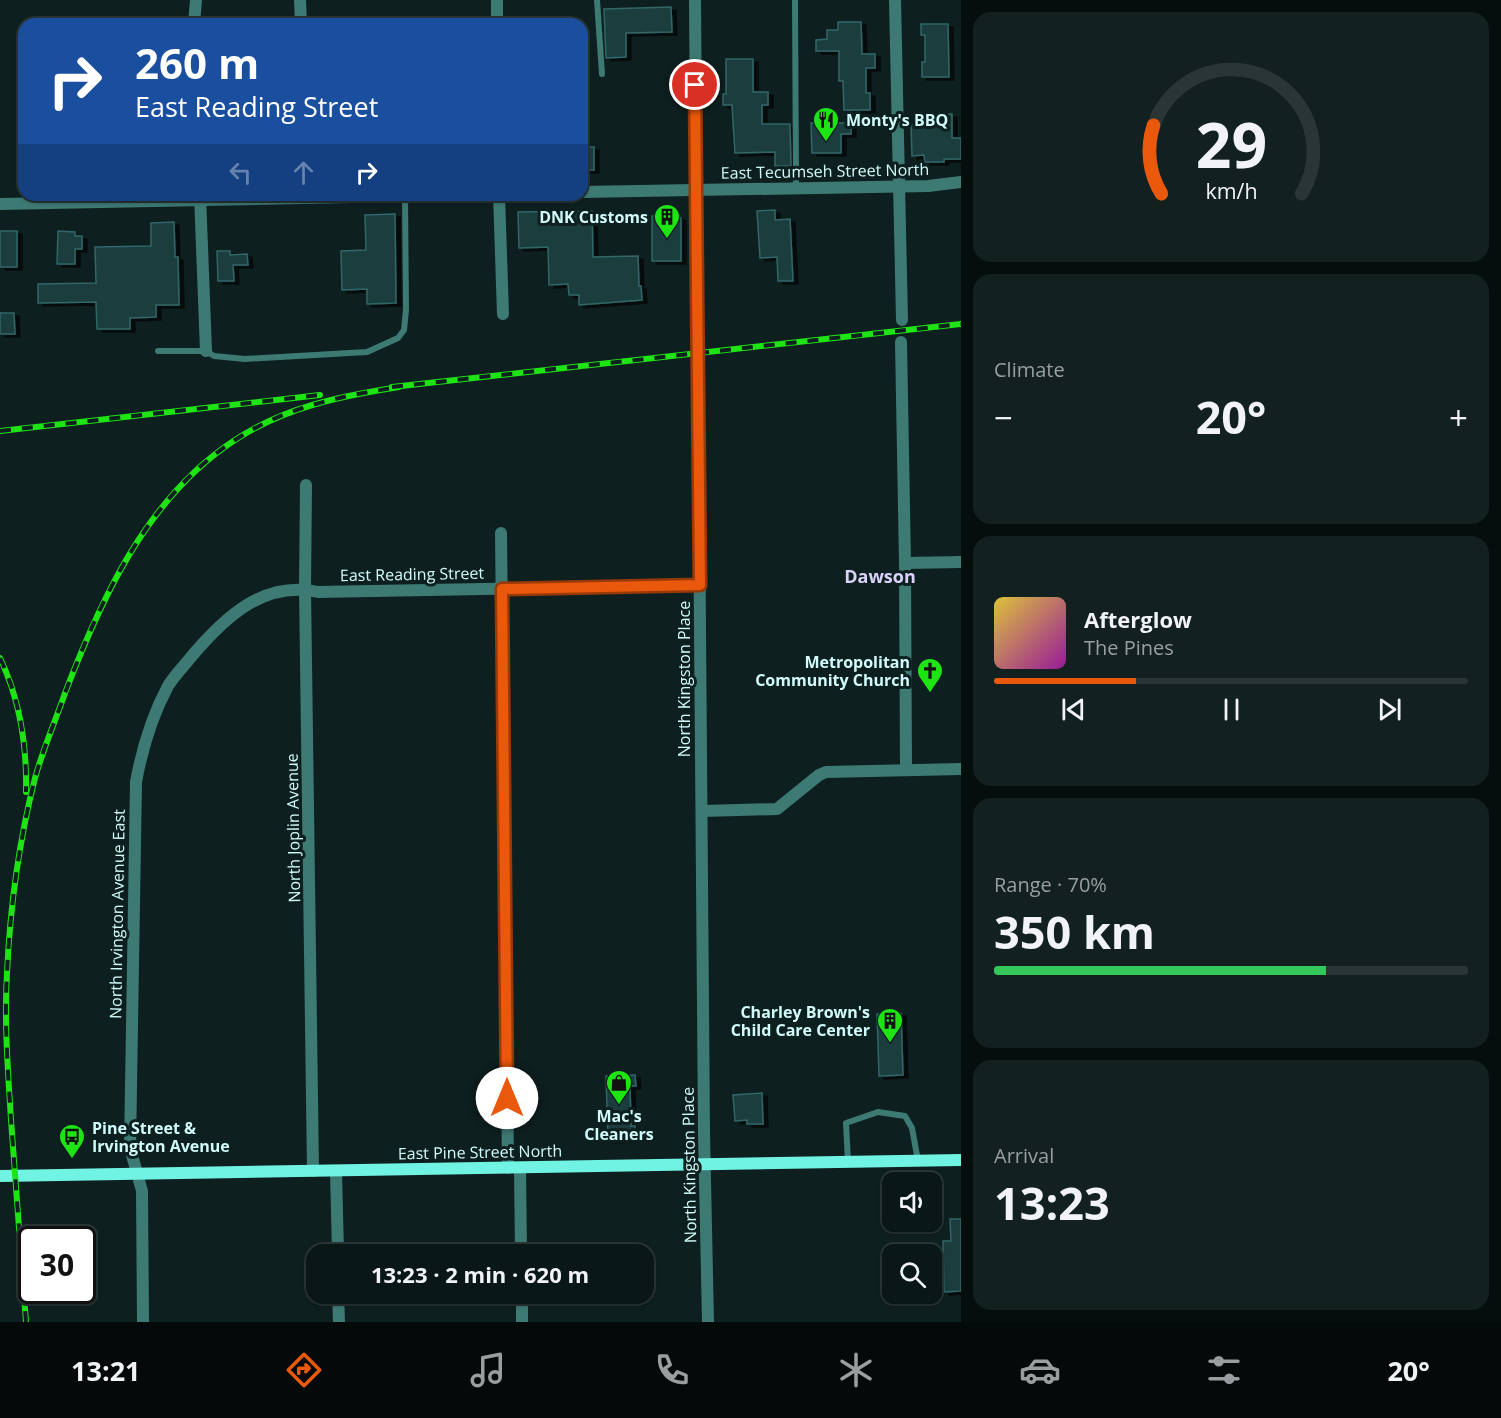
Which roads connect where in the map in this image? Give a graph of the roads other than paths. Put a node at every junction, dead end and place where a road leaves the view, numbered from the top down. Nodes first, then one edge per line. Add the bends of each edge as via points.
1 (196, 0) edge
2 (300, 0) edge
3 (497, 0) edge
4 (597, 0) edge
5 (695, 0) edge
6 (795, 0) edge
7 (895, 0) edge
8 (194, 18) edge
9 (301, 18) edge
10 (497, 18) edge
11 (602, 74) dead end
12 (961, 183) edge
13 (899, 187) junction
14 (796, 188) junction
15 (696, 190) junction
16 (588, 192) edge
17 (100, 201) edge
18 (200, 201) edge
19 (405, 201) edge
20 (499, 201) edge
21 (0, 204) edge
22 (503, 314) dead end
23 (902, 320) dead end
24 (901, 342) dead end
25 (158, 351) dead end
26 (206, 351) junction
27 (306, 485) dead end
28 (501, 533) dead end
29 (961, 562) edge
30 (905, 563) junction
31 (700, 585) junction
32 (502, 589) junction
33 (305, 590) junction
34 (961, 769) edge
35 (906, 770) junction
36 (702, 811) junction
37 (918, 1161) junction
38 (961, 1161) edge
39 (848, 1162) junction
40 (705, 1164) junction
41 (514, 1168) junction
42 (313, 1171) junction
43 (336, 1171) junction
44 (137, 1174) junction
45 (0, 1176) edge
46 (338, 1244) edge
47 (520, 1244) edge
48 (338, 1304) edge
49 (522, 1304) edge
50 (143, 1322) edge
51 (339, 1322) edge
52 (522, 1322) edge
53 (708, 1322) edge

1 - 8 street
2 - 9 street
3 - 10 street
4 - 11 lane
5 - 15 street, North Kingston Place
6 - 14 lane
7 - 13 street
12 - 13 street, East Tecumseh Street North
13 - 14 street, East Tecumseh Street North
13 - 23 street
14 - 15 street, East Tecumseh Street North
15 - 16 street, East Tecumseh Street North
15 - 31 street, North Kingston Place
17 - 21 street
18 - 26 street
19 - 26 lane via 406,310 404,330 398,338 367,352 245,359 214,356
20 - 22 street
24 - 30 street
25 - 26 lane
27 - 33 street, North Joplin Avenue
28 - 32 street
29 - 30 street
30 - 35 street
31 - 32 street, East Reading Street
31 - 36 street, North Kingston Place
32 - 33 street, East Reading Street
32 - 41 street
33 - 42 street, North Joplin Avenue
33 - 44 street, North Irvington Avenue East via 279,592 254,600 215,629 169,684 141,755 136,782 130,1153
34 - 35 street
35 - 36 street via 826,772 777,809
36 - 40 street, North Kingston Place
37 - 38 main road, East Pine Street North
37 - 39 main road, East Pine Street North
37 - 39 lane via 912,1128 905,1116 878,1112 846,1123
39 - 40 main road, East Pine Street North
40 - 41 main road, East Pine Street North
40 - 53 street, North Kingston Place
41 - 43 main road, East Pine Street North
41 - 47 street
42 - 43 main road, East Pine Street North
42 - 44 main road, East Pine Street North
43 - 46 street
44 - 45 main road, East Pine Street North
44 - 50 street, North Irvington Avenue East via 142,1194
48 - 51 street
49 - 52 street

